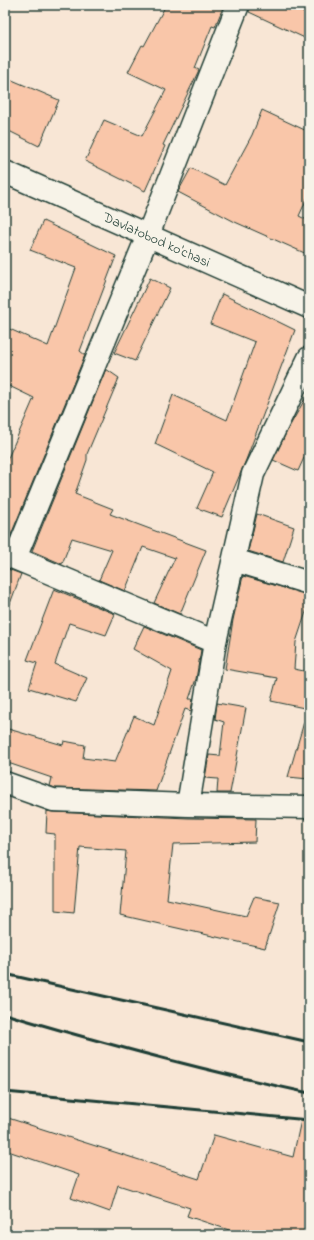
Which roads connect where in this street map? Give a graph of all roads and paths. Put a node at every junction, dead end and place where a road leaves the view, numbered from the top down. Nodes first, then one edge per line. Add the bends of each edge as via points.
1 (238, 5) edge
2 (5, 172) edge
3 (148, 235) junction
4 (309, 307) edge
5 (309, 358) edge
6 (10, 556) edge
7 (234, 560) junction
8 (309, 583) edge
9 (215, 642) junction
10 (5, 783) edge
11 (188, 805) junction
12 (309, 807) edge

1 - 3 street
2 - 3 street, Davlatobod ko'chasi
3 - 4 street, Davlatobod ko'chasi
3 - 6 street
5 - 7 street via 253,474
6 - 9 street
7 - 8 street
7 - 9 street
9 - 11 street
10 - 11 street via 53,800
11 - 12 street

